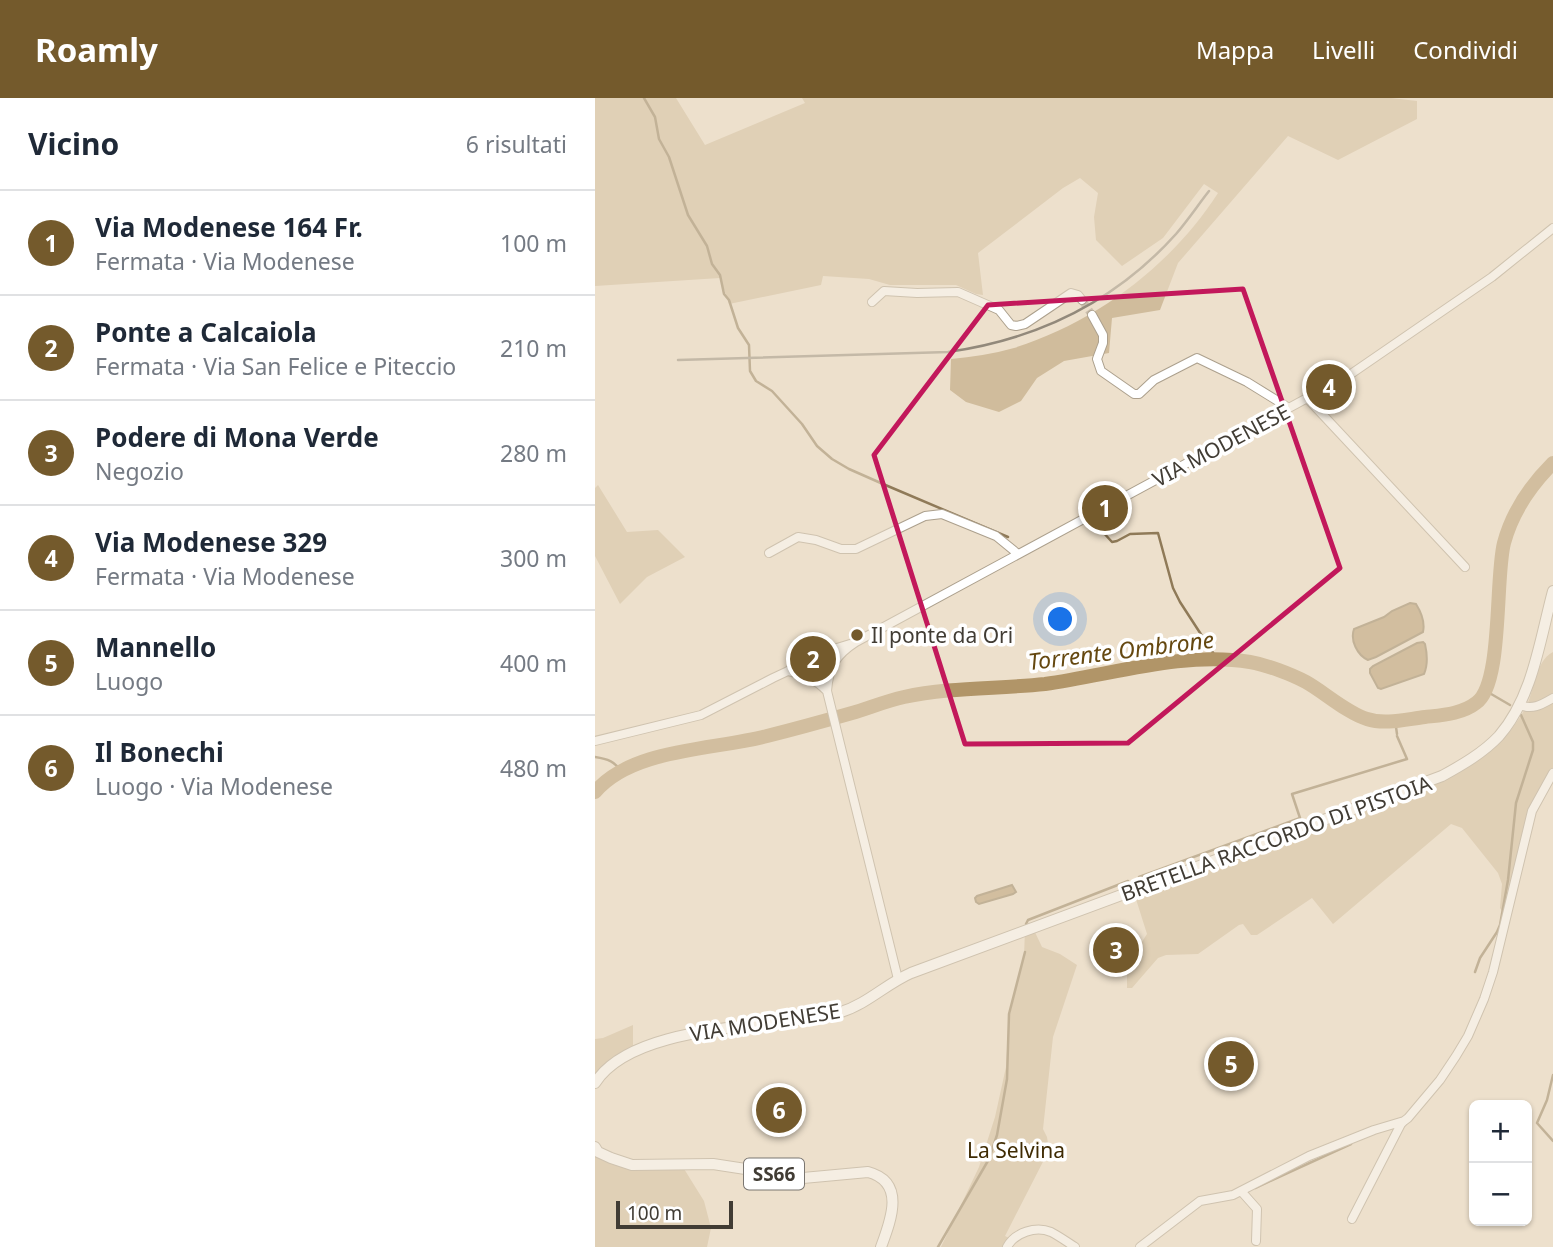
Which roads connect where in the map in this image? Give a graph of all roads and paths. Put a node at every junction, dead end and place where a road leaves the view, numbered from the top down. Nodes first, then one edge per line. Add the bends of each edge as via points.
1 (1553, 228) edge
2 (1082, 300) dead end
3 (872, 302) dead end
4 (1093, 315) tunnel mouth
5 (1308, 399) junction
6 (1289, 408) junction
7 (768, 553) dead end
8 (1018, 554) junction
9 (1465, 567) dead end
10 (1553, 591) edge
11 (853, 643) junction
12 (788, 671) junction
13 (827, 691) junction
14 (1553, 698) edge
15 (1519, 705) junction
16 (595, 741) edge
17 (1553, 773) edge
18 (898, 979) junction
19 (595, 1083) edge
20 (1404, 1121) junction
21 (595, 1147) edge
22 (1241, 1191) junction
23 (1352, 1219) dead end
24 (1257, 1241) dead end
25 (881, 1247) edge
26 (1007, 1247) edge
27 (1075, 1247) edge
28 (1140, 1247) edge

1 - 5 street, VIA MODENESE via 1482,284 1363,367
2 - 3 street via 1071,293 1016,326 999,310 958,292 884,291
4 - 6 street via 1103,335 1099,367 1134,394 1197,358
5 - 6 street, VIA MODENESE
5 - 9 street
6 - 8 street, VIA MODENESE
7 - 8 street via 799,537 856,549 925,516 942,514 996,536
8 - 11 street, VIA MODENESE
10 - 15 main road, BRETELLA RACCORDO DI PISTOIA
11 - 12 street
11 - 13 street via 832,664
12 - 13 street via 808,677
12 - 16 street via 701,715
13 - 18 street
14 - 15 street via 1538,707
15 - 18 main road, BRETELLA RACCORDO DI PISTOIA via 1491,743 1442,776
17 - 20 street via 1532,811 1493,971 1476,1019 1440,1080
18 - 19 main road, VIA MODENESE via 840,1013 658,1042 620,1059
20 - 22 street via 1309,1156
20 - 23 street
21 - 25 main road, SS66 via 632,1165 713,1164 803,1178 879,1174 893,1195
22 - 24 street via 1258,1212
22 - 28 street via 1196,1203
26 - 27 street via 1015,1236 1042,1230

